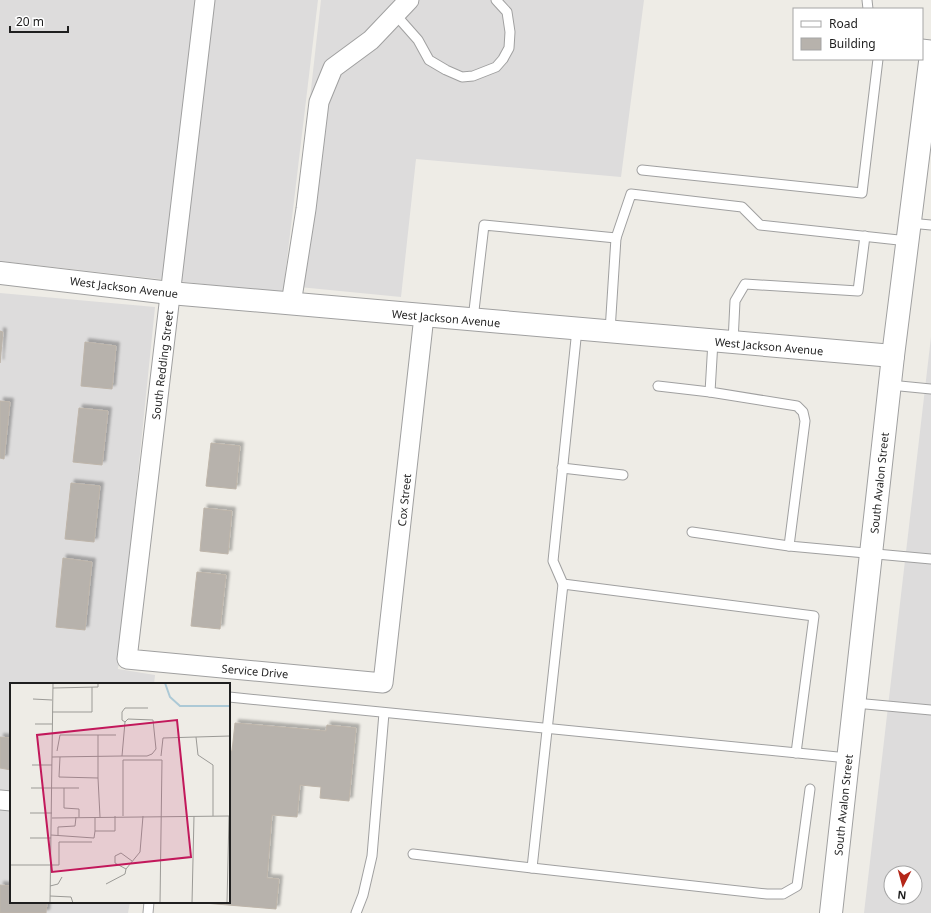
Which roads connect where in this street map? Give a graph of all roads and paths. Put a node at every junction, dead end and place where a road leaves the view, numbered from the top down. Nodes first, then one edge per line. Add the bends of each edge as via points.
1 (205, 0) edge
2 (409, 0) edge
3 (496, 0) edge
4 (395, 14) junction
5 (931, 54) edge
6 (878, 60) edge
7 (642, 170) dead end
8 (916, 229) edge
9 (865, 236) junction
10 (616, 238) junction
11 (0, 273) edge
12 (170, 293) junction
13 (292, 304) junction
14 (424, 316) junction
15 (473, 320) junction
16 (577, 329) junction
17 (610, 331) junction
18 (723, 342) junction
19 (893, 356) junction
20 (890, 385) junction
21 (658, 386) dead end
22 (931, 389) edge
23 (710, 392) junction
24 (562, 468) junction
25 (623, 475) dead end
26 (692, 532) dead end
27 (790, 546) junction
28 (871, 553) junction
29 (931, 559) edge
30 (563, 584) junction
31 (127, 660) joint
32 (384, 684) joint
33 (230, 698) edge
34 (854, 703) junction
35 (931, 710) edge
36 (384, 712) junction
37 (546, 729) junction
38 (796, 753) junction
39 (848, 758) junction
40 (810, 789) dead end
41 (0, 800) edge
42 (10, 801) edge
43 (413, 854) dead end
44 (532, 868) junction
45 (149, 903) edge
46 (148, 913) edge
47 (356, 913) edge
48 (831, 913) edge

1 - 12 street, South Redding Street
2 - 4 street
3 - 4 lane via 507,12 509,48 496,67 474,76 462,77 429,60 418,40
4 - 13 street via 371,40 332,68 319,102
5 - 8 street, South Avalon Street
6 - 7 lane via 862,193
8 - 9 lane
8 - 19 street, South Avalon Street
9 - 10 lane via 760,225 742,207 631,194
9 - 18 lane via 858,291 746,284 735,301
10 - 15 lane via 484,225
10 - 17 lane
11 - 12 street, West Jackson Avenue
12 - 13 street, West Jackson Avenue
12 - 31 street, South Redding Street
13 - 14 street, West Jackson Avenue
14 - 15 street, West Jackson Avenue
14 - 32 street, Cox Street
15 - 16 street, West Jackson Avenue
16 - 17 street, West Jackson Avenue
16 - 24 lane
17 - 18 street, West Jackson Avenue
18 - 19 street, West Jackson Avenue
18 - 23 lane
19 - 20 street, South Avalon Street
20 - 22 lane
20 - 28 street, South Avalon Street
21 - 23 lane
23 - 27 lane via 797,406 803,412 805,421
24 - 25 lane
24 - 30 lane via 553,562
26 - 27 lane
27 - 28 lane
28 - 29 lane
28 - 34 street, South Avalon Street
30 - 37 lane
30 - 38 lane via 814,616
31 - 32 street, Service Drive
33 - 36 lane
34 - 35 lane
34 - 39 street, South Avalon Street
36 - 37 lane
36 - 47 lane via 372,856
37 - 38 lane
37 - 44 lane
38 - 39 lane
39 - 48 street, South Avalon Street
40 - 44 lane via 798,886 783,894
41 - 42 street
43 - 44 lane
45 - 46 lane

